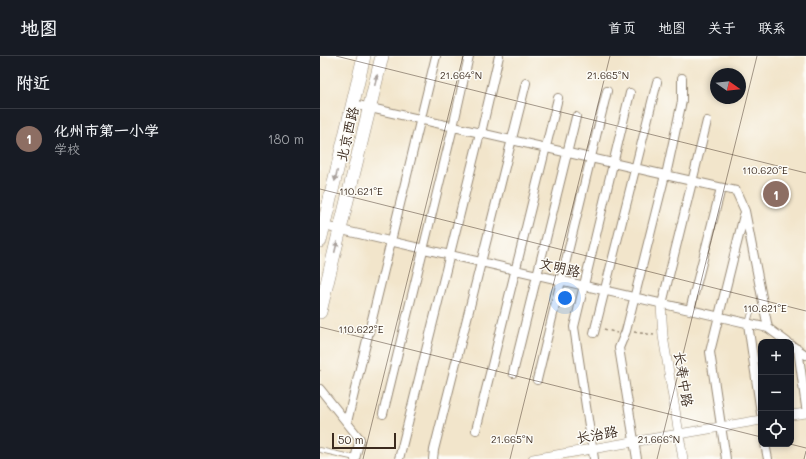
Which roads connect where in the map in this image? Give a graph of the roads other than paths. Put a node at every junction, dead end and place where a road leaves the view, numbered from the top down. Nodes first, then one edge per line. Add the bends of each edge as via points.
1 (364, 56) edge
2 (382, 56) edge
3 (436, 56) edge
4 (469, 56) edge
5 (499, 56) edge
6 (682, 78) dead end
7 (657, 82) dead end
8 (526, 83) dead end
9 (607, 91) dead end
10 (630, 93) dead end
11 (558, 98) dead end
12 (353, 104) junction
13 (369, 108) junction
14 (576, 117) dead end
15 (420, 120) junction
16 (707, 121) dead end
17 (453, 127) junction
18 (480, 133) junction
19 (511, 140) junction
20 (546, 148) junction
21 (568, 153) junction
22 (591, 158) junction
23 (613, 163) junction
24 (636, 168) junction
25 (665, 175) junction
26 (692, 181) junction
27 (721, 188) junction
28 (744, 211) junction
29 (324, 226) junction
30 (340, 230) junction
31 (320, 241) edge
32 (391, 241) junction
33 (423, 249) junction
34 (449, 255) junction
35 (481, 262) junction
36 (516, 270) junction
37 (538, 275) junction
38 (561, 280) junction
39 (584, 286) junction
40 (605, 291) junction
41 (634, 297) junction
42 (661, 304) junction
43 (752, 309) dead end
44 (690, 310) junction
45 (320, 312) edge
46 (719, 317) junction
47 (748, 324) junction
48 (768, 328) junction
49 (595, 330) road end
50 (783, 339) edge
51 (794, 347) edge
52 (806, 355) edge
53 (513, 373) dead end
54 (537, 380) dead end
55 (320, 389) edge
56 (806, 407) edge
57 (761, 411) edge
58 (806, 413) edge
59 (383, 414) dead end
60 (794, 415) edge
61 (758, 421) edge
62 (347, 422) junction
63 (721, 427) junction
64 (476, 430) dead end
65 (679, 434) junction
66 (634, 442) junction
67 (766, 447) edge
68 (593, 449) junction
69 (320, 450) edge
70 (552, 457) edge
71 (355, 458) edge
72 (399, 459) edge
73 (433, 459) edge
74 (532, 459) edge
75 (594, 459) edge
76 (637, 459) edge
77 (683, 459) edge
78 (726, 459) edge
79 (768, 459) edge

1 - 12 highway, 北京西路
13 -> 2 highway, 北京西路
3 - 15 street
4 - 17 street
5 - 18 street
6 - 25 street via 682,101
7 - 24 street
8 - 19 street
9 - 22 street
10 - 23 street
11 - 20 street
12 - 13 street
12 -> 29 highway, 北京西路
13 - 15 street
13 - 30 highway, 北京西路
14 - 21 street
15 - 17 street
15 - 32 street
16 - 26 street
17 - 18 street
17 - 33 street
18 - 19 street
18 - 34 street
19 - 20 street
19 - 35 street
20 - 21 street
20 - 36 street
21 - 22 street
21 - 37 street
22 - 23 street
22 - 38 street
23 - 24 street
23 - 39 street
24 - 25 street
24 - 40 street
25 - 26 street
25 - 41 street
26 - 27 street
26 - 42 street
27 - 28 street via 736,191
27 - 44 street
28 - 46 street
28 - 48 street
29 - 30 street, 文明路
29 - 31 highway, 北京西路
30 - 32 street, 文明路
45 -> 30 highway, 北京西路
32 - 33 street, 文明路
32 - 62 street
33 - 34 street, 文明路
33 - 59 street
34 - 35 street, 文明路
34 - 72 street
35 - 36 street, 文明路
35 - 73 street
36 - 37 street, 文明路
36 - 64 street
37 - 38 street, 文明路
37 - 53 street
38 - 39 street, 文明路
38 - 54 street
39 - 40 street, 文明路
39 - 68 street via 574,327
40 - 41 street, 文明路
40 - 49 street
41 - 42 street, 文明路
41 - 66 street via 619,348
42 - 44 street, 文明路
42 - 65 street, 长寿中路 via 663,336
43 - 47 lane
44 - 46 street, 文明路
46 - 47 street, 文明路
46 - 63 street via 710,352
47 - 48 street, 文明路
47 - 57 street
48 - 50 street, 文明路
51 - 52 street
51 - 56 street
55 - 62 street
58 - 60 street
61 - 63 street, 长治路
62 - 71 street via 360,439
63 - 65 street, 长治路
63 - 78 street
65 - 66 street, 长治路
65 - 77 street, 长寿中路
66 - 68 street, 长治路
66 - 76 street
67 - 79 street
68 - 70 street, 长治路
68 - 75 street
69 - 71 lane
70 - 74 street, 长治路

